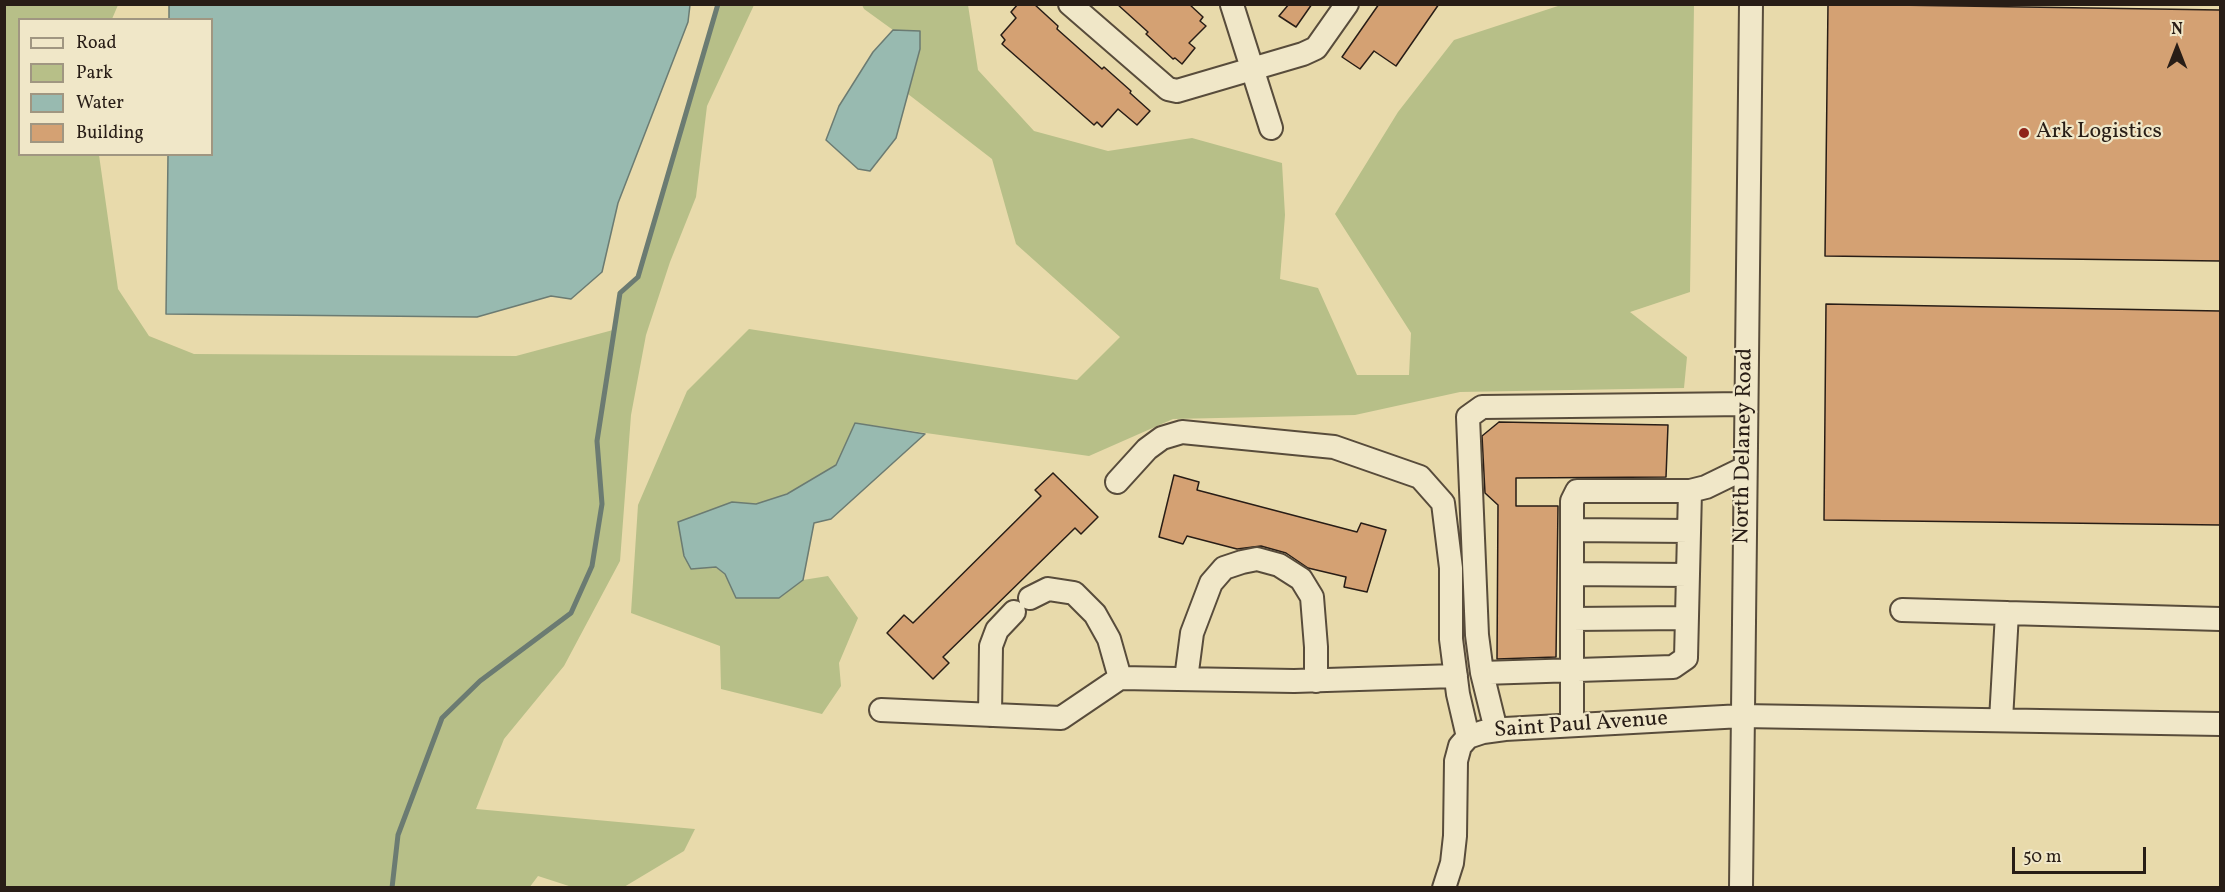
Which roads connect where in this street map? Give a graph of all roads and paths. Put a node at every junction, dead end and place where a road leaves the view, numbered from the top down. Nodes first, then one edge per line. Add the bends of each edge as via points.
1 (1070, 4) edge
2 (1347, 4) edge
3 (1751, 4) edge
4 (1232, 5) edge
5 (1252, 69) junction
6 (1271, 128) dead end
7 (1746, 404) junction
8 (1745, 468) junction
9 (1117, 482) dead end
10 (1690, 491) junction
11 (1572, 530) junction
12 (1689, 531) junction
13 (1572, 574) junction
14 (1688, 575) junction
15 (1902, 610) dead end
16 (2007, 613) junction
17 (1687, 618) junction
18 (1572, 619) junction
19 (2220, 619) edge
20 (1572, 669) junction
21 (1482, 673) junction
22 (1456, 676) junction
23 (1120, 678) junction
24 (1186, 679) junction
25 (1316, 681) junction
26 (881, 710) dead end
27 (990, 715) junction
28 (1742, 716) junction
29 (2001, 720) junction
30 (2220, 724) edge
31 (1572, 725) junction
32 (1496, 730) junction
33 (1468, 737) junction
34 (1443, 888) edge
35 (1741, 888) edge

1 - 5 street via 1168,89 1195,87
2 - 5 street via 1316,48
3 - 7 street, North Delaney Road
4 - 5 street
5 - 6 street
7 - 8 street, North Delaney Road
7 - 21 street via 1482,406 1468,417
8 - 10 street
8 - 28 street, North Delaney Road
9 - 22 street via 1147,449 1162,438 1182,432 1334,447 1420,477 1443,503 1451,568 1451,639
10 - 11 street via 1577,491 1572,501
10 - 12 street
11 - 12 street
11 - 13 street
12 - 14 street
13 - 14 street
13 - 18 street
14 - 17 street
15 - 16 street
16 - 19 street
16 - 29 street
17 - 18 street
17 - 20 street via 1686,658 1673,667
18 - 20 street
20 - 21 street
20 - 31 street
21 - 32 street
22 - 25 street
22 - 33 street
23 - 24 street
23 - 27 street via 1061,718
23 - 27 street via 1108,639 1095,614 1074,593 1048,589 1022,605 997,630 991,646
24 - 25 street
24 - 25 street via 1192,633 1210,584 1224,568 1257,559 1279,565 1301,579 1312,597
26 - 27 street
28 - 29 street, Saint Paul Avenue
28 - 31 street, Saint Paul Avenue
28 - 35 street, North Delaney Road
29 - 30 street, Saint Paul Avenue
31 - 32 street, Saint Paul Avenue
32 - 33 street, Saint Paul Avenue
33 - 34 street, Saint Paul Avenue via 1460,746 1456,761 1455,836 1452,863

